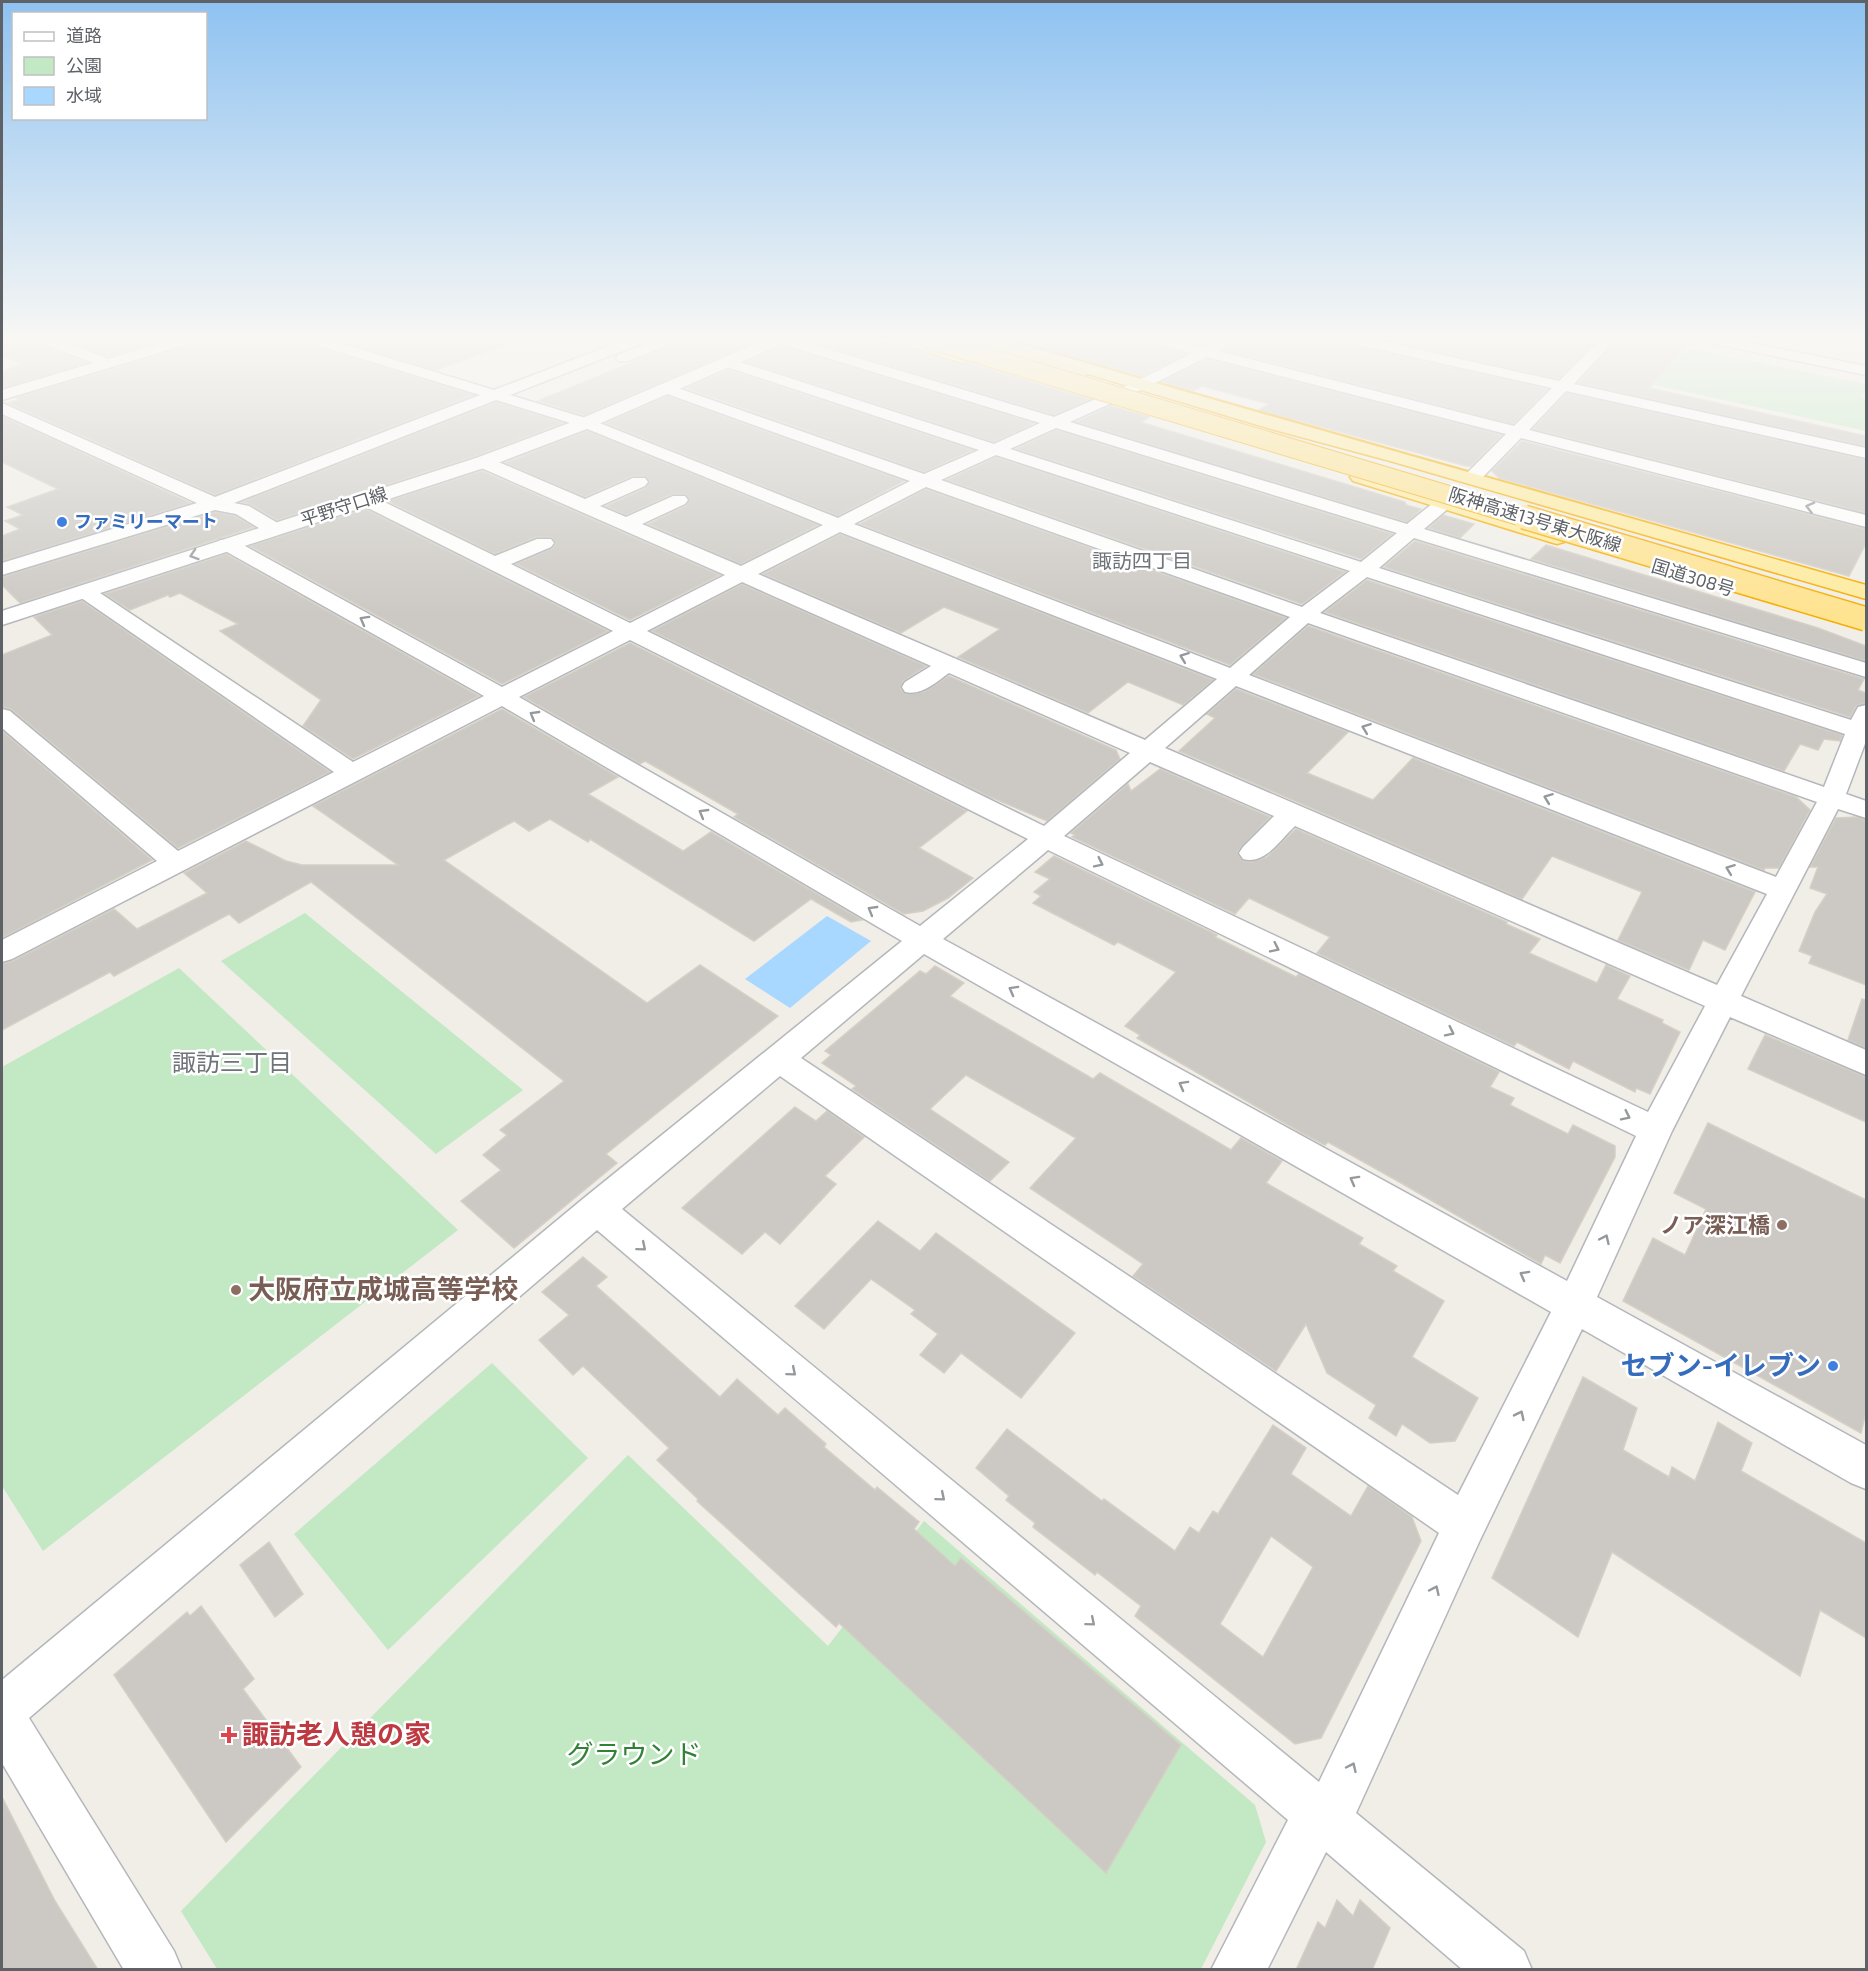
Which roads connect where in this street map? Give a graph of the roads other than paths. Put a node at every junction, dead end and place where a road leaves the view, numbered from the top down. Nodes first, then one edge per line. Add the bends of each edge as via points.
1 (53, 431) edge
2 (402, 431) edge
3 (443, 431) edge
4 (565, 431) edge
5 (606, 431) edge
6 (786, 431) edge
7 (935, 431) edge
8 (1034, 431) edge
9 (1083, 431) edge
10 (1217, 431) edge
11 (1235, 431) edge
12 (1276, 431) edge
13 (1299, 431) edge
14 (1514, 431) edge
15 (1767, 431) edge
16 (1518, 432) junction
17 (993, 450) junction
18 (1866, 453) edge
19 (483, 462) junction
20 (1472, 478) junction
21 (926, 480) junction
22 (639, 482) dead end
23 (366, 500) junction
24 (679, 500) dead end
25 (214, 504) junction
26 (1444, 504) junction
27 (585, 506) junction
28 (1866, 521) edge
29 (626, 524) junction
30 (840, 525) junction
31 (274, 529) junction
32 (1412, 531) junction
33 (544, 543) dead end
34 (227, 544) junction
35 (494, 564) junction
36 (2, 569) edge
37 (1364, 570) junction
38 (742, 574) junction
39 (84, 591) junction
40 (1866, 592) edge
41 (1866, 605) edge
42 (1305, 615) junction
43 (2, 618) edge
44 (1866, 619) edge
45 (630, 631) junction
46 (1866, 631) edge
47 (949, 664) junction
48 (1866, 670) edge
49 (1235, 677) junction
50 (913, 687) dead end
51 (502, 697) junction
52 (2, 716) edge
53 (1862, 721) edge
54 (1148, 750) junction
55 (352, 773) junction
56 (1832, 797) junction
57 (1866, 810) edge
58 (1292, 814) junction
59 (1046, 838) junction
60 (1251, 853) dead end
61 (177, 864) junction
62 (1784, 890) junction
63 (922, 940) junction
64 (2, 952) edge
65 (1725, 1001) junction
66 (779, 1059) junction
67 (1866, 1063) edge
68 (1655, 1130) junction
69 (597, 1209) junction
70 (1575, 1304) junction
71 (1866, 1468) edge
72 (1465, 1525) junction
73 (2, 1710) edge
74 (2, 1718) edge
75 (1323, 1816) junction
76 (155, 1970) edge
77 (1238, 1970) edge
78 (1505, 1970) edge

1 - 25 street
2 - 25 street
3 - 25 street via 377,458 283,488
4 - 19 main road, 平野守口線
5 - 30 street
6 - 21 street
7 - 17 street
8 - 17 street
9 - 32 street
10 - 26 highway, 国道308号
11 - 44 highway, 阪神高速13号東大阪線, bridge
12 - 41 highway, 阪神高速13号東大阪線
13 - 20 highway, 国道308号
14 - 16 street
15 - 18 street
16 - 20 street
28 -> 16 street
17 - 21 street
17 - 37 street
19 - 23 main road, 平野守口線
19 - 27 street
20 - 40 highway, 国道308号
21 - 30 street
21 - 42 street
22 - 27 street
23 - 31 main road, 平野守口線
23 - 35 street
24 - 29 street
25 - 31 street via 242,510
25 - 36 street
26 - 32 street
26 - 46 highway, 国道308号
27 - 29 street
29 - 38 street
30 - 38 street
49 -> 30 street
31 - 34 main road, 平野守口線
32 - 37 street
32 - 48 street
33 - 35 street
34 -> 39 main road, 平野守口線
51 -> 34 street
35 - 45 street
37 - 42 street
37 - 53 street
38 - 45 street
38 - 47 street
39 - 43 main road, 平野守口線
39 - 55 street
42 - 49 street
42 - 56 street
45 - 51 street
45 - 59 street
47 - 50 street
47 - 54 street
49 - 54 street
62 -> 49 street
51 - 55 street
63 -> 51 street
52 - 61 street
53 - 56 street
54 - 58 street
54 - 59 street
55 - 61 street
56 - 57 street
56 - 62 street
58 - 60 street
58 - 65 street
59 - 63 street
59 -> 68 street
61 - 64 street
62 - 65 street
63 - 66 street
70 -> 63 street
65 - 67 street
65 - 68 street
66 - 69 street
66 - 72 street
70 -> 68 street
69 - 73 street
69 -> 75 street
70 - 71 street
72 -> 70 street
75 -> 72 street
74 - 76 street
75 - 77 street
75 - 78 street

